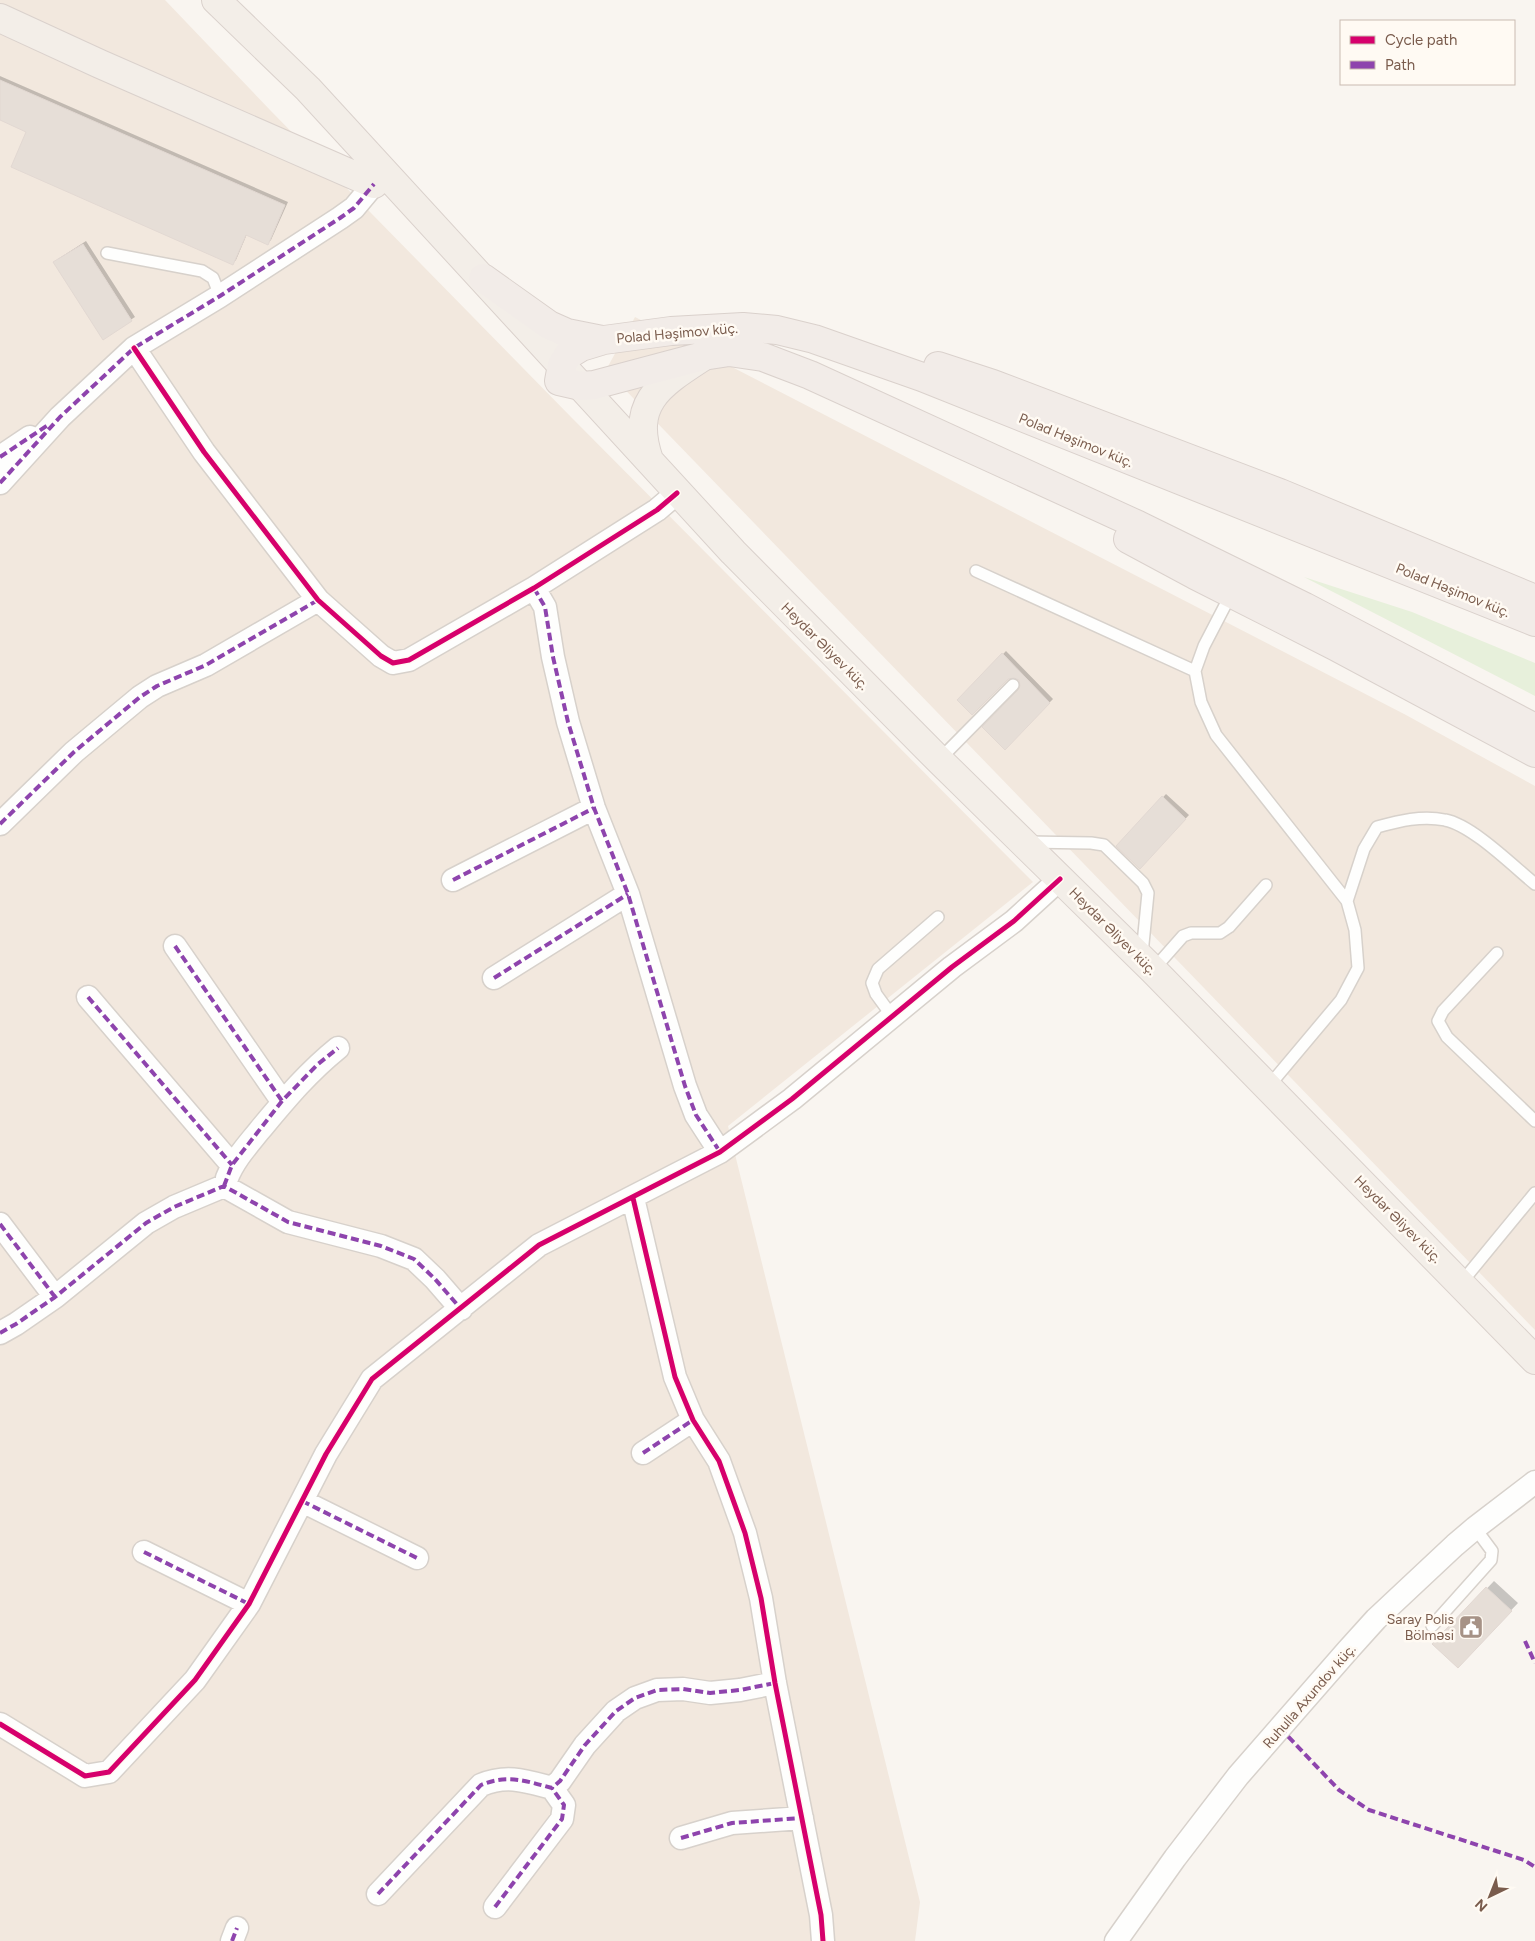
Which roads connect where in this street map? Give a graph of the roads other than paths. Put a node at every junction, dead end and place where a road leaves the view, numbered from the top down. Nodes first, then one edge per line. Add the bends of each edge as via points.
1 (203, 0) edge
2 (216, 0) edge
3 (0, 18) edge
4 (374, 184) junction
5 (107, 253) dead end
6 (483, 278) junction
7 (220, 296) junction
8 (814, 338) junction
9 (604, 340) junction
10 (134, 348) junction
11 (703, 356) junction
12 (559, 381) junction
13 (60, 417) junction
14 (902, 417) junction
15 (0, 457) edge
16 (648, 460) junction
17 (0, 483) edge
18 (673, 488) junction
19 (976, 572) dead end
20 (534, 588) junction
21 (1232, 594) junction
22 (1535, 599) edge
23 (318, 600) junction
24 (1535, 622) edge
25 (1195, 671) junction
26 (1013, 685) dead end
27 (1535, 728) edge
28 (1535, 753) edge
29 (939, 760) junction
30 (594, 808) junction
31 (0, 824) edge
32 (1022, 842) junction
33 (1060, 879) junction
34 (453, 880) dead end
35 (1535, 884) edge
36 (1266, 885) dead end
37 (628, 894) junction
38 (1346, 902) junction
39 (938, 917) dead end
40 (175, 946) dead end
41 (1497, 953) dead end
42 (1147, 964) junction
43 (494, 978) dead end
44 (88, 997) dead end
45 (892, 1016) junction
46 (338, 1048) dead end
47 (1268, 1087) junction
48 (282, 1101) junction
49 (1535, 1121) edge
50 (720, 1152) junction
51 (232, 1165) junction
52 (224, 1186) junction
53 (1535, 1192) edge
54 (633, 1198) junction
55 (0, 1224) edge
56 (1461, 1283) junction
57 (55, 1297) junction
58 (461, 1309) junction
59 (0, 1334) edge
60 (1535, 1360) edge
61 (693, 1420) junction
62 (643, 1453) dead end
63 (1535, 1482) edge
64 (302, 1501) junction
65 (1475, 1528) junction
66 (144, 1552) dead end
67 (417, 1558) dead end
68 (249, 1604) junction
69 (1432, 1626) dead end
70 (775, 1683) junction
71 (0, 1724) edge
72 (552, 1788) junction
73 (802, 1818) junction
74 (681, 1838) dead end
75 (378, 1894) dead end
76 (496, 1907) dead end
77 (823, 1941) edge
78 (1116, 1941) edge

1 - 4 main road
2 - 6 main road via 308,89
3 - 4 main road
4 - 7 street via 354,208
4 - 12 main road
5 - 7 lane via 202,271 213,278
6 - 9 highway via 548,325 573,335
6 - 16 main road
7 - 10 street
8 - 9 highway, Polad Həşimov küç. via 778,330 711,327
8 - 22 highway via 927,362 993,384 1280,493
8 - 24 highway, Polad Həşimov küç.
9 - 12 highway via 568,355
10 - 13 street
10 - 23 street via 204,452
11 - 12 highway, Polad Həşimov küç. via 594,385
11 - 14 highway, Polad Həşimov küç. via 729,352 763,357
11 - 16 main road via 675,375 652,398 643,416 642,432
12 - 18 main road
13 - 15 street
13 - 17 street
14 - 21 highway
14 - 27 highway, Polad Həşimov küç. via 1138,524 1306,607
16 - 18 main road
18 - 20 street via 657,510
18 - 29 main road, Heydər Əliyev küç.
19 - 25 lane
20 - 23 street via 409,660 393,663 380,656
20 - 30 street via 545,607 568,722
21 - 25 lane via 1204,646
21 - 28 highway
23 - 31 street via 206,665 140,696 74,752
25 - 38 lane via 1201,702 1216,735
26 - 29 lane
29 - 32 main road, Heydər Əliyev küç.
30 - 34 street
30 - 37 street
32 - 33 main road, Heydər Əliyev küç.
32 - 42 lane via 1104,845 1143,883 1148,893
33 - 42 main road, Heydər Əliyev küç.
33 - 45 street via 1014,922
35 - 38 lane via 1468,830 1445,820 1408,818 1377,827 1364,849
36 - 42 lane via 1220,933 1183,936
37 - 43 street
37 - 50 street via 685,1086 696,1115
38 - 47 lane via 1355,930 1358,968 1341,1000
39 - 45 lane via 878,969 872,982 876,994
40 - 48 street
41 - 49 lane via 1443,1011 1438,1021 1447,1037
42 - 47 main road, Heydər Əliyev küç.
44 - 51 street
45 - 50 street via 792,1099
46 - 48 street
47 - 56 main road, Heydər Əliyev küç.
48 - 51 street
50 - 54 street
51 - 52 street
52 - 57 street via 174,1207 146,1224
52 - 58 street via 288,1222 381,1246 414,1260 435,1278
53 - 56 lane
54 - 58 street via 539,1245
54 - 61 street via 675,1377
55 - 57 street
56 - 60 main road, Heydər Əliyev küç.
57 - 59 street
58 - 64 street via 372,1379 326,1454
61 - 62 street
61 - 70 street via 719,1462 745,1532 761,1598
63 - 65 street, Ruhulla Axundov küç.
64 - 67 street
64 - 68 street
65 - 69 lane via 1492,1551 1491,1560
65 - 78 street, Ruhulla Axundov küç. via 1342,1656 1238,1776
66 - 68 street
68 - 71 street via 195,1680 109,1772 85,1776
70 - 72 street via 710,1693 657,1690 635,1698 616,1712 585,1745 560,1782
70 - 73 street
72 - 75 street via 520,1779 495,1779 481,1785
72 - 76 street via 564,1805 562,1819
73 - 74 street via 732,1823
73 - 77 street

